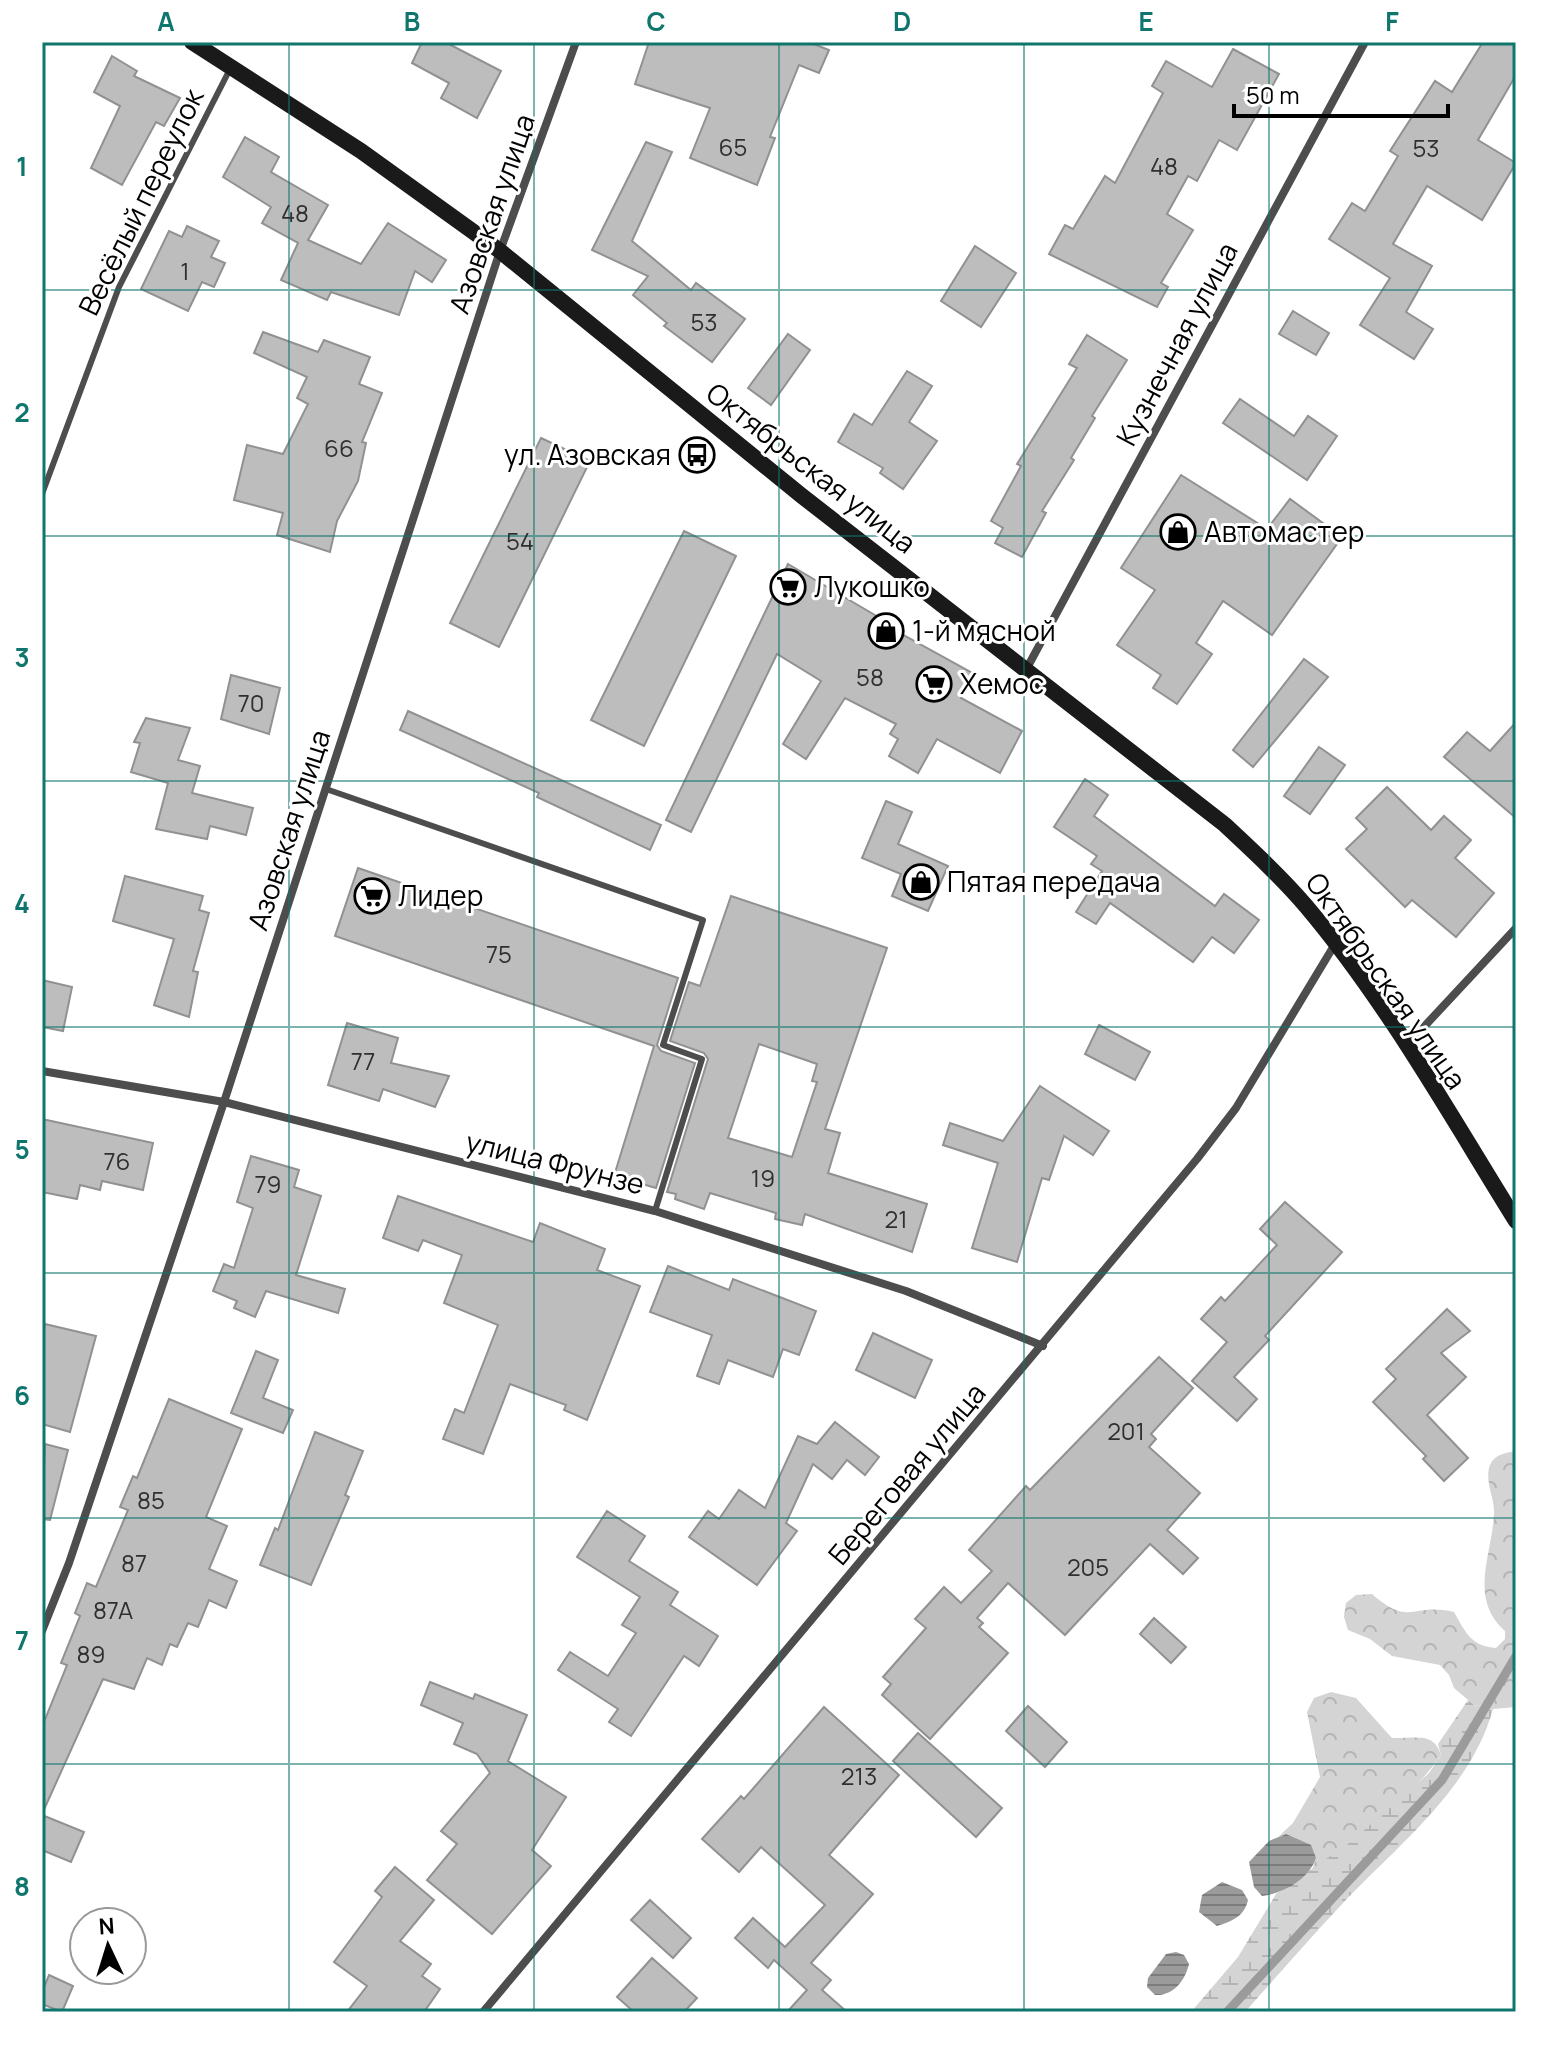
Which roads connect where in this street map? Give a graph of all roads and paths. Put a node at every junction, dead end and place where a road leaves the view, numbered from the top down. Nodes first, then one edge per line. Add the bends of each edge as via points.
1 (192, 42) edge
2 (576, 42) edge
3 (1365, 42) edge
4 (231, 66) junction
5 (500, 251) junction
6 (42, 494) edge
7 (1027, 668) junction
8 (326, 789) junction
9 (1516, 928) edge
10 (1335, 944) junction
11 (1406, 1045) junction
12 (42, 1071) edge
13 (224, 1102) junction
14 (655, 1211) junction
15 (1516, 1221) edge
16 (1043, 1346) junction
17 (42, 1631) edge
18 (483, 2012) edge

1 - 4 street, Октябрьская улица
2 - 5 street, Азовская улица
3 - 7 street, Кузнечная улица
4 - 5 street, Октябрьская улица via 372,158
4 - 6 lane, Весёлый переулок via 119,287
5 - 7 street, Октябрьская улица via 802,496
5 - 8 street, Азовская улица
7 - 10 street, Октябрьская улица via 1224,824 1275,871
8 - 13 street, Азовская улица
8 - 14 lane via 703,920 663,1045 702,1059
9 - 11 street
10 - 11 street, Октябрьская улица
10 - 16 street, Береговая улица via 1236,1108
11 - 15 street, Октябрьская улица
12 - 13 street, улица Фрунзе
13 - 14 street, улица Фрунзе
13 - 17 street, Азовская улица
14 - 16 street, улица Фрунзе via 906,1291
16 - 18 street, Береговая улица

